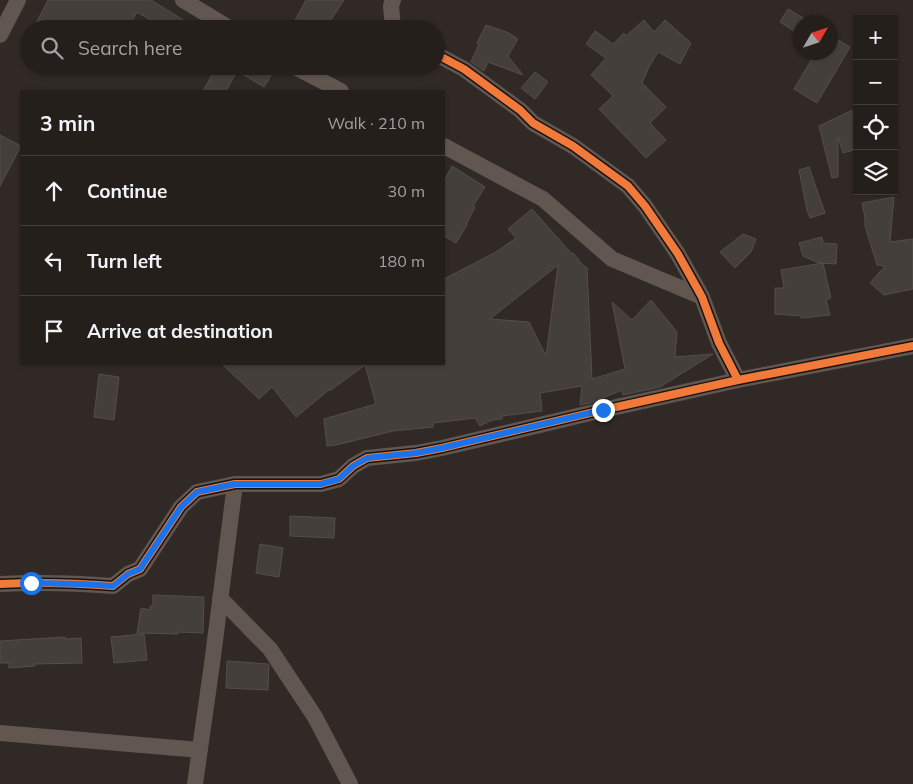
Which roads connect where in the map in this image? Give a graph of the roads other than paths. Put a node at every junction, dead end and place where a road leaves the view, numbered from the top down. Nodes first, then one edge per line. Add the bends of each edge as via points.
1 (18, 0) edge
2 (183, 0) edge
3 (393, 0) edge
4 (215, 20) edge
5 (392, 20) edge
6 (0, 35) edge
7 (445, 59) edge
8 (311, 75) edge
9 (338, 90) edge
10 (445, 147) edge
11 (702, 297) junction
12 (913, 346) edge
13 (738, 380) junction
14 (235, 484) junction
15 (0, 584) edge
16 (220, 598) junction
17 (0, 733) edge
18 (200, 750) junction
19 (195, 784) edge
20 (350, 784) edge

1 - 6 street
2 - 4 street
3 - 5 street
7 - 11 street via 628,186 678,254
8 - 9 street
10 - 11 street via 543,199 612,259
11 - 13 street via 719,343
12 - 13 street
13 - 14 street via 442,448 367,458 339,479 321,484
14 - 15 street via 197,492 181,507 140,569 113,586
14 - 16 street
16 - 18 street
16 - 20 street via 270,649 315,717
17 - 18 street
18 - 19 street

